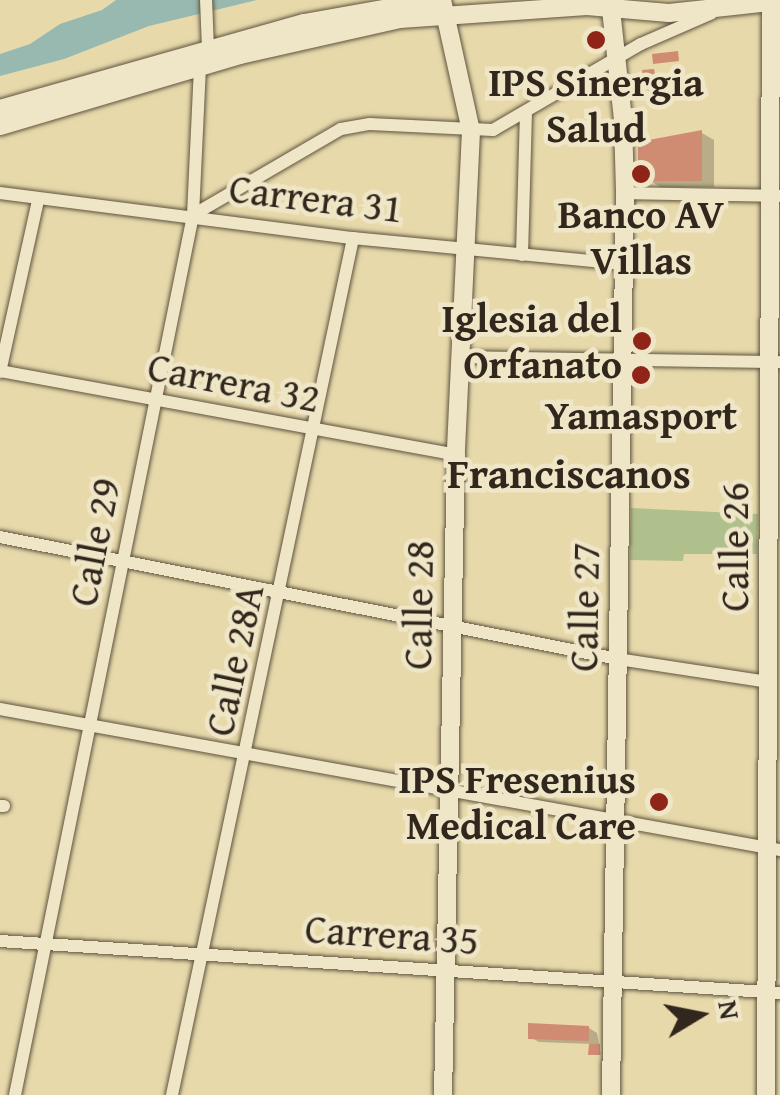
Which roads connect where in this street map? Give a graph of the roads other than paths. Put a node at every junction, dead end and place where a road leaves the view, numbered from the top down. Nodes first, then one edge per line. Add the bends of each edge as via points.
1 (206, 0) edge
2 (771, 0) edge
3 (780, 1) edge
4 (611, 4) edge
5 (440, 5) edge
6 (718, 10) junction
7 (204, 58) junction
8 (618, 59) junction
9 (0, 110) edge
10 (526, 112) junction
11 (0, 126) edge
12 (471, 130) junction
13 (0, 193) edge
14 (625, 193) junction
15 (775, 196) edge
16 (38, 200) junction
17 (193, 215) junction
18 (354, 238) junction
19 (463, 249) junction
20 (522, 255) junction
21 (624, 264) junction
22 (459, 357) junction
23 (623, 359) junction
24 (775, 362) edge
25 (0, 372) edge
26 (156, 400) junction
27 (315, 430) junction
28 (456, 455) junction
29 (774, 504) edge
30 (0, 537) edge
31 (122, 563) junction
32 (282, 592) junction
33 (774, 621) edge
34 (453, 625) junction
35 (618, 658) junction
36 (768, 682) junction
37 (0, 708) edge
38 (90, 726) junction
39 (774, 727) edge
40 (247, 753) junction
41 (450, 788) junction
42 (615, 821) junction
43 (774, 849) edge
44 (0, 941) edge
45 (45, 946) junction
46 (202, 952) junction
47 (445, 970) junction
48 (613, 982) junction
49 (773, 993) edge
50 (15, 1095) edge
51 (172, 1095) edge
52 (442, 1095) edge
53 (611, 1095) edge
54 (766, 1095) edge

1 - 7 street, Calle 29
2 - 3 street
2 - 6 street
2 - 15 street, Calle 26
4 - 5 street
4 - 6 street via 669,13
4 - 8 street, Calle 27
5 - 7 street
5 - 12 street, Calle 28
6 - 8 street
7 - 9 street
7 - 11 street
7 - 17 street, Calle 29
8 - 10 street
8 - 14 street, Calle 27
10 - 12 street via 494,130
10 - 20 street
12 - 17 street via 384,124 341,129
12 - 19 street, Calle 28
13 - 16 street, Carrera 31
14 - 15 street
14 - 21 street, Calle 27
15 - 24 street, Calle 26
16 - 17 street, Carrera 31
16 - 25 street
17 - 18 street, Carrera 31
17 - 26 street, Calle 29
18 - 19 street, Carrera 31
18 - 27 street, Calle 28A
19 - 20 street, Carrera 31
19 - 22 street, Calle 28
20 - 21 street, Carrera 31
21 - 23 street, Calle 27
22 - 23 street
22 - 28 street, Calle 28
23 - 24 street
23 - 35 street, Calle 27
24 - 29 street, Calle 26
25 - 26 street, Carrera 32
26 - 27 street, Carrera 32
26 - 31 street, Calle 29
27 - 28 street, Carrera 32
27 - 32 street, Calle 28A
28 - 34 street, Calle 28
29 - 33 street, Calle 26
30 - 31 street
31 - 32 street
31 - 38 street, Calle 29
32 - 34 street
32 - 40 street, Calle 28A
33 - 36 street, Calle 26
34 - 35 street
34 - 41 street, Calle 28
35 - 36 street
35 - 42 street, Calle 27
36 - 39 street, Calle 26
37 - 38 street
38 - 40 street
38 - 45 street, Calle 29
39 - 43 street, Calle 26
40 - 41 street
40 - 46 street, Calle 28A
41 - 42 street
41 - 47 street, Calle 28
42 - 43 street
42 - 48 street, Calle 27
43 - 49 street, Calle 26
44 - 45 street, Carrera 35
45 - 46 street, Carrera 35
45 - 50 street, Calle 29
46 - 47 street, Carrera 35
46 - 51 street, Calle 28A
47 - 48 street, Carrera 35
47 - 52 street, Calle 28
48 - 49 street, Carrera 35
48 - 53 street, Calle 27
49 - 54 street, Calle 26

